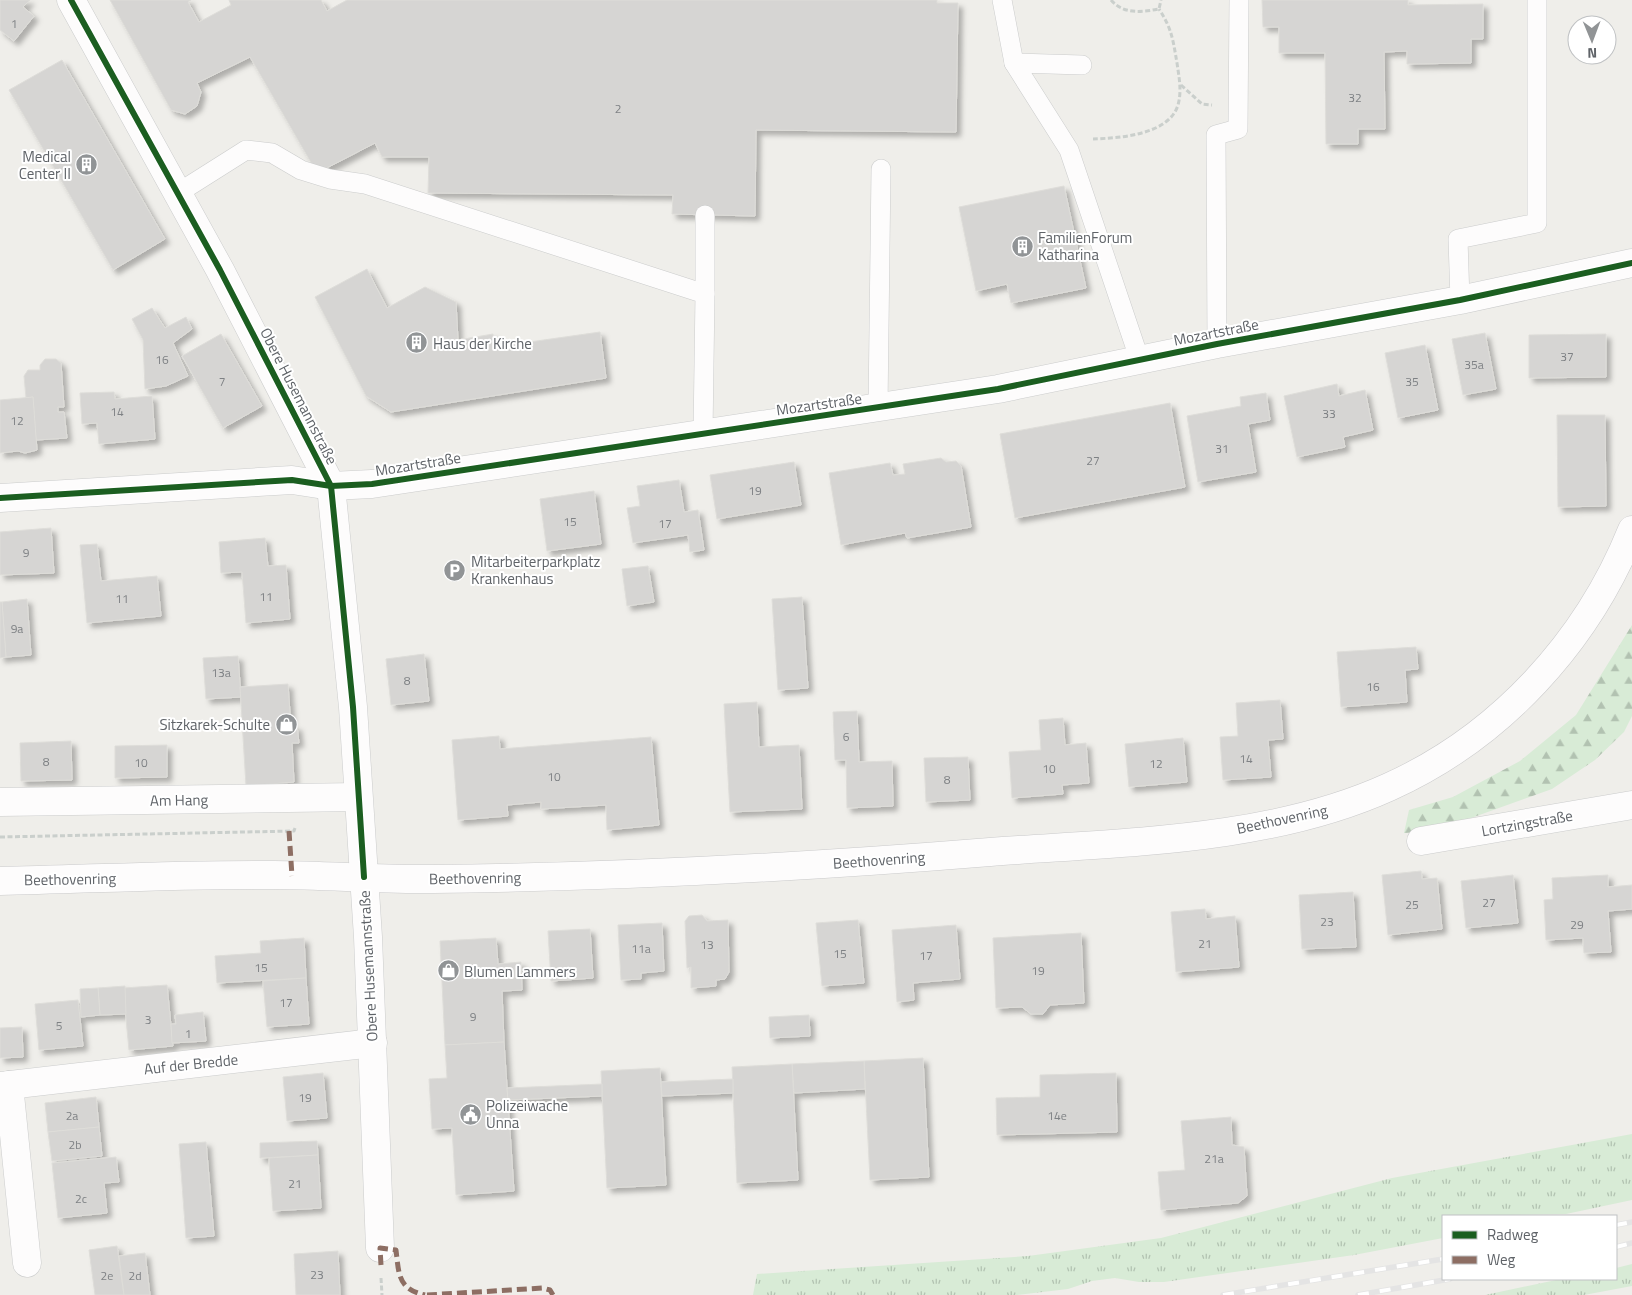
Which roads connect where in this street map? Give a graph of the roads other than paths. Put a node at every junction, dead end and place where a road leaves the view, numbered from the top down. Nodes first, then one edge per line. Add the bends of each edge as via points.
1 (71, 0) edge
2 (1002, 0) edge
3 (1239, 0) edge
4 (1537, 0) edge
5 (1014, 63) junction
6 (1082, 65) dead end
7 (881, 169) dead end
8 (178, 193) junction
9 (704, 215) dead end
10 (1632, 263) edge
11 (705, 294) junction
12 (1460, 300) junction
13 (1217, 344) junction
14 (1140, 361) junction
15 (878, 408) junction
16 (703, 434) junction
17 (331, 486) junction
18 (0, 498) edge
19 (1632, 530) edge
20 (358, 797) junction
21 (0, 802) edge
22 (1632, 805) edge
23 (1421, 841) dead end
24 (364, 877) junction
25 (0, 881) edge
26 (373, 1044) junction
27 (5, 1085) edge
28 (380, 1248) dead end
29 (27, 1262) dead end

1 - 8 street, Obere Husemannstraße
2 - 5 lane
3 - 13 lane via 1238,129 1216,135
4 - 12 lane via 1537,223 1458,239
5 - 6 lane
5 - 14 lane via 1069,150
7 - 15 lane
8 - 11 lane via 246,150 272,153 301,170 365,184
8 - 17 street, Obere Husemannstraße
9 - 11 lane
10 - 12 street, Mozartstraße
11 - 16 lane
12 - 13 street, Mozartstraße
13 - 14 street, Mozartstraße
14 - 15 street, Mozartstraße
15 - 16 street, Mozartstraße
16 - 17 street, Mozartstraße via 372,484
17 - 18 street, Mozartstraße via 292,480
17 - 20 street, Obere Husemannstraße via 353,707
19 - 24 street, Beethovenring via 1620,559 1587,616 1530,688 1488,727 1440,760 1390,787 1333,808 1277,823 1183,836 883,860 575,876
20 - 21 street, Am Hang
20 - 24 street, Obere Husemannstraße
22 - 23 street, Lortzingstraße
24 - 25 street, Beethovenring via 274,875
24 - 26 street, Obere Husemannstraße
26 - 27 street, Auf der Bredde
26 - 28 street, Obere Husemannstraße
27 - 29 street, Auf der Bredde

